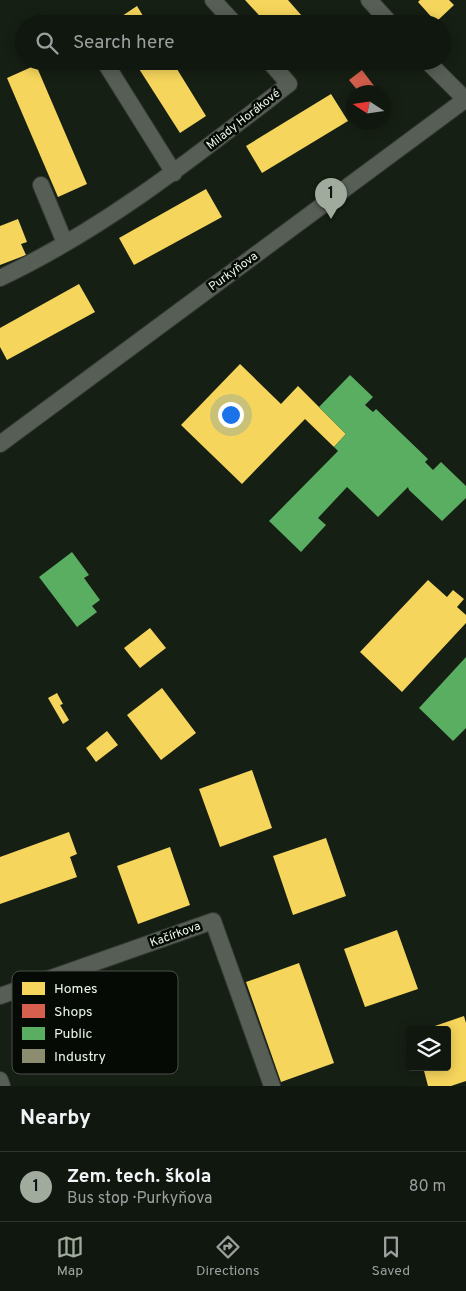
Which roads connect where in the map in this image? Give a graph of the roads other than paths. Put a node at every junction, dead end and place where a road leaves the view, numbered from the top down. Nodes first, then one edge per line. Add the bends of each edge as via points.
1 (213, 0) edge
2 (369, 0) edge
3 (227, 15) edge
4 (383, 15) edge
5 (110, 70) edge
6 (277, 70) edge
7 (436, 70) edge
8 (466, 100) edge
9 (174, 173) junction
10 (41, 185) dead end
11 (65, 243) junction
12 (0, 278) edge
13 (0, 444) edge
14 (71, 971) edge
15 (12, 992) edge
16 (0, 996) edge
17 (0, 1080) edge
18 (2, 1086) edge
19 (272, 1086) edge

1 - 3 street
2 - 4 street
5 - 9 street
6 - 9 street, Milady Horákové via 289,84
7 - 8 street
8 - 13 street, Purkyňova
9 - 11 street, Milady Horákové
10 - 11 street
11 - 12 street, Milady Horákové
14 - 19 street, Kačírkova via 213,921
15 - 16 street, Kačírkova
17 - 18 street

